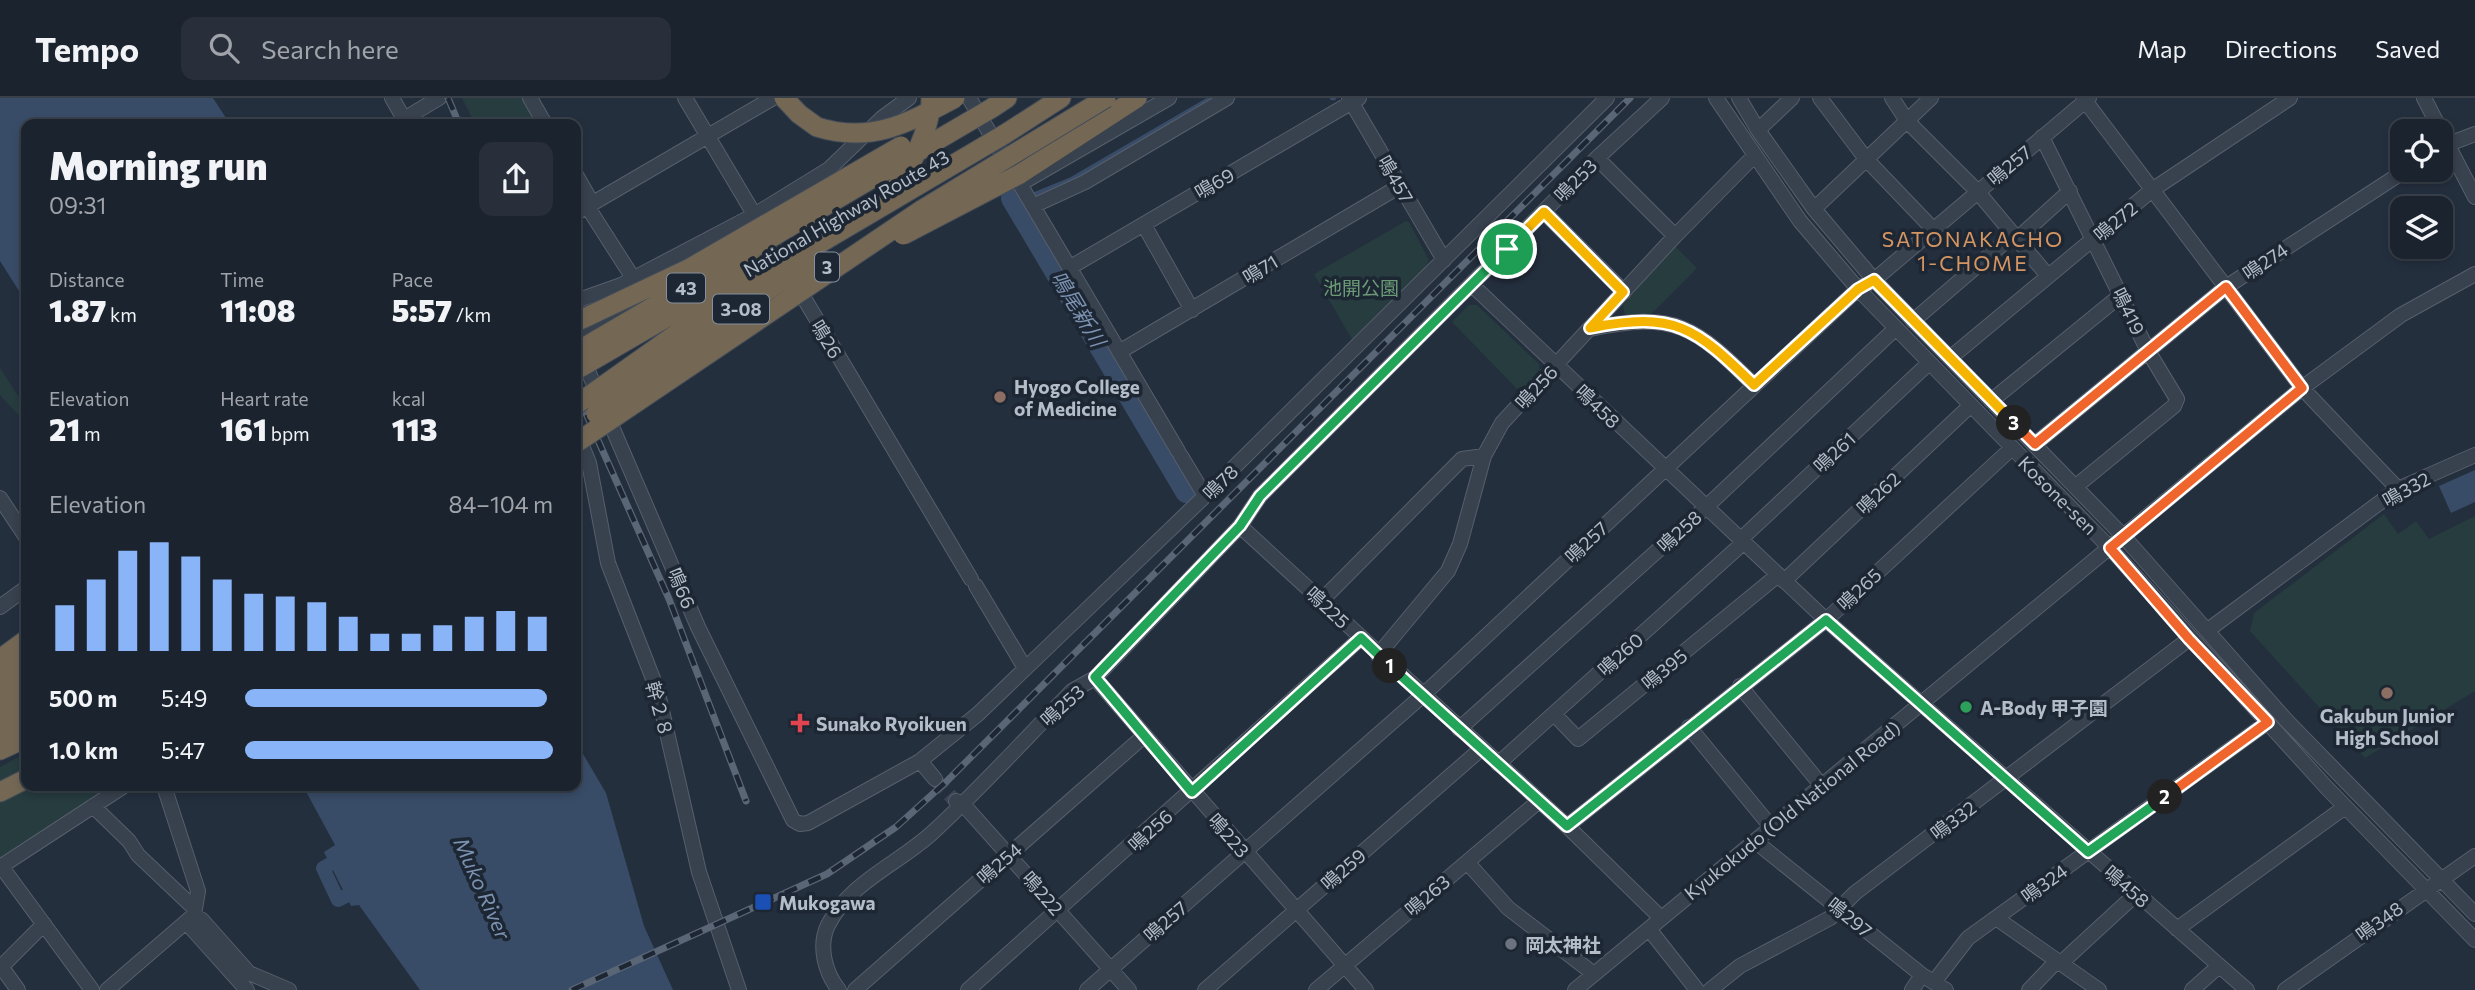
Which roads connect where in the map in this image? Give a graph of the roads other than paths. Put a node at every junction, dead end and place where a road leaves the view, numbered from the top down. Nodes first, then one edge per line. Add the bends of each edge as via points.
1 (392, 98) edge
2 (439, 98) edge
3 (530, 98) edge
4 (685, 98) edge
5 (773, 98) edge
6 (784, 98) edge
7 (909, 98) edge
8 (931, 98) edge
9 (955, 98) edge
10 (969, 98) edge
11 (1043, 98) edge
12 (1061, 98) edge
13 (1080, 98) edge
14 (1105, 98) edge
15 (1137, 98) edge
16 (1169, 98) edge
17 (1227, 98) edge
18 (1607, 98) edge
19 (1662, 98) edge
20 (1716, 98) edge
21 (1739, 98) edge
22 (1792, 98) edge
23 (1820, 98) edge
24 (1892, 98) edge
25 (1931, 98) edge
26 (2290, 98) edge
27 (2424, 98) edge
28 (2086, 99) edge
29 (1353, 100) edge
30 (996, 107) edge
31 (404, 119) edge
32 (410, 119) edge
33 (542, 119) edge
34 (2434, 119) edge
35 (1907, 121) junction
36 (1758, 130) junction
37 (2475, 134) edge
38 (708, 137) junction
39 (2042, 137) junction
40 (2453, 137) edge
41 (1754, 156) junction
42 (2453, 156) edge
43 (1597, 158) junction
44 (1866, 159) junction
45 (2390, 180) edge
46 (1400, 186) junction
47 (2152, 190) junction
48 (1977, 191) junction
49 (2070, 191) junction
50 (1027, 196) junction
51 (2475, 197) edge
52 (585, 207) edge
53 (1814, 209) junction
54 (1544, 212) junction
55 (756, 214) junction
56 (1144, 225) junction
57 (1933, 229) junction
58 (1675, 236) junction
59 (2015, 237) junction
60 (2094, 238) junction
61 (676, 255) junction
62 (1444, 260) junction
63 (1069, 268) junction
64 (2475, 274) edge
65 (2048, 276) junction
66 (633, 278) junction
67 (1874, 280) junction
68 (1472, 285) junction
69 (2226, 287) junction
70 (1858, 289) junction
71 (805, 290) junction
72 (1623, 292) junction
73 (2121, 295) junction
74 (581, 298) edge
75 (1192, 310) junction
76 (581, 320) edge
77 (1913, 321) junction
78 (1590, 328) junction
79 (1895, 329) junction
80 (581, 333) edge
81 (581, 349) edge
82 (2148, 351) junction
83 (1119, 352) junction
84 (581, 356) edge
85 (1950, 358) junction
86 (1929, 363) junction
87 (1556, 366) junction
88 (581, 367) edge
89 (593, 381) junction
90 (1754, 385) junction
91 (2302, 388) junction
92 (581, 400) edge
93 (1991, 401) junction
94 (1972, 405) junction
95 (581, 426) edge
96 (581, 438) edge
97 (581, 438) edge
98 (581, 443) edge
99 (2035, 444) junction
100 (2012, 448) junction
101 (2475, 455) edge
102 (1484, 456) junction
103 (1664, 469) junction
104 (2075, 487) junction
105 (2398, 489) junction
106 (1205, 496) junction
107 (0, 498) edge
108 (1705, 508) junction
109 (5, 514) edge
110 (1240, 526) junction
111 (21, 532) edge
112 (2124, 537) junction
113 (1741, 541) junction
114 (2110, 548) junction
115 (1781, 578) junction
116 (21, 592) edge
117 (1321, 601) junction
118 (0, 607) edge
119 (1826, 620) junction
120 (2208, 630) junction
121 (1361, 638) junction
122 (2189, 639) junction
123 (21, 644) edge
124 (1378, 655) junction
125 (0, 659) edge
126 (21, 662) edge
127 (1026, 668) junction
128 (0, 677) edge
129 (1095, 677) junction
130 (21, 684) edge
131 (1740, 686) junction
132 (0, 696) edge
133 (1422, 696) junction
134 (21, 702) edge
135 (1920, 705) junction
136 (1554, 713) junction
137 (0, 715) edge
138 (21, 722) edge
139 (2268, 722) junction
140 (1689, 727) junction
141 (1459, 729) junction
142 (0, 732) edge
143 (1144, 736) junction
144 (21, 740) edge
145 (1481, 749) junction
146 (0, 750) edge
147 (919, 761) junction
148 (1498, 764) junction
149 (935, 779) tunnel mouth
150 (2006, 780) junction
151 (21, 782) edge
152 (1822, 786) junction
153 (116, 791) edge
154 (166, 791) edge
155 (1192, 792) junction
156 (0, 793) edge
157 (1539, 801) junction
158 (959, 802) junction
159 (93, 806) junction
160 (2345, 807) junction
161 (800, 824) joint
162 (1567, 826) junction
163 (1772, 828) junction
164 (1756, 842) junction
165 (1244, 852) junction
166 (2088, 852) junction
167 (1009, 854) junction
168 (2475, 856) edge
169 (1467, 862) junction
170 (1, 867) edge
171 (2441, 877) junction
172 (2425, 889) junction
173 (2136, 894) junction
174 (1839, 909) junction
175 (1059, 911) junction
176 (1296, 911) junction
177 (2475, 914) edge
178 (192, 916) junction
179 (1661, 918) junction
180 (1996, 918) junction
181 (44, 924) junction
182 (1649, 929) junction
183 (2177, 929) junction
184 (2475, 940) edge
185 (2061, 963) junction
186 (0, 966) edge
187 (1344, 966) junction
188 (2219, 966) junction
189 (1111, 969) junction
190 (1594, 974) junction
191 (1934, 983) edge
192 (18, 990) edge
193 (92, 990) edge
194 (107, 990) edge
195 (247, 990) edge
196 (289, 990) edge
197 (739, 990) edge
198 (839, 990) edge
199 (855, 990) edge
200 (968, 990) edge
201 (1087, 990) edge
202 (1129, 990) edge
203 (1205, 990) edge
204 (1316, 990) edge
205 (1366, 990) edge
206 (1575, 990) edge
207 (1697, 990) edge
208 (1710, 990) edge
209 (1912, 990) edge
210 (2029, 990) edge
211 (2099, 990) edge
212 (2192, 990) edge
213 (2247, 990) edge
214 (2285, 990) edge

1 - 31 street
2 - 32 street
3 - 33 street
4 - 38 street, 鳴26
5 - 38 street
6 - 9 highway, bridge via 817,127 862,136 911,120
7 - 55 street via 829,169
8 - 95 highway, 3-08, bridge via 923,132 901,182 876,214
10 - 50 street
11 - 30 highway, National Highway Route 43 / 43
12 - 92 highway, bridge via 727,298
13 - 96 highway, 3, bridge
14 - 71 highway, 3, bridge via 923,209
15 - 71 highway, bridge via 1020,174
16 - 50 street
17 - 50 street via 1084,182
18 - 62 street, 鳴78
19 - 43 street, 鳴253
20 - 41 street, Kosone-sen
21 - 36 street, Kosone-sen
22 - 36 street
23 - 44 street
24 - 35 street
25 - 35 street
26 - 47 street, 鳴272
27 - 34 street
28 - 39 street, 鳴257
28 - 47 street
29 - 46 street, 鳴457
29 - 56 street, 鳴69
30 - 76 highway, bridge via 690,268
30 - 81 highway, National Highway Route 43 / 43, bridge
30 - 88 highway, National Highway Route 43 / 43, bridge
35 - 44 street
35 - 48 street
36 - 53 street, Kosone-sen
37 - 40 street
38 - 52 street
38 - 55 street, 鳴26
39 - 48 street, 鳴257
39 - 49 street, 鳴419
41 - 58 street, 鳴256
41 - 70 street, Kosone-sen via 1800,221
42 - 51 street
43 - 54 street, 鳴253
43 - 58 street
44 - 53 street
44 - 57 street
45 - 69 street, 鳴274
46 - 62 street, 鳴457
46 - 75 street, 鳴71
47 - 60 street, 鳴272
47 - 69 street
48 - 57 street, 鳴257
48 - 59 street
49 - 59 street
49 - 60 street, 鳴419
50 - 63 street
52 - 66 street
53 - 67 street, Kosone-sen
54 - 68 street, 鳴253
54 - 72 street
55 - 61 street
55 - 71 street, 鳴26
56 - 63 street, 鳴69
56 - 75 street
57 - 67 street, 鳴257
58 - 72 street, 鳴256
59 - 65 street
59 - 77 street
60 - 65 street, 鳴272
60 - 73 street, 鳴419
61 - 66 street
61 - 80 street via 637,302
62 - 106 street, 鳴78
63 - 83 street
64 - 91 street, Kyukokudo (Old National Road) via 2401,315
65 - 85 street, 鳴272
66 - 74 street
67 - 70 street, 鳴257
67 - 77 street, Kosone-sen
68 - 87 street, 鳴458
68 - 110 street, 鳴253 via 1260,496
69 - 82 street, 鳴274
69 - 91 street
70 - 79 street, Kosone-sen
70 - 90 street, 鳴257
71 - 89 street via 634,354
71 - 97 highway, 3, bridge
71 - 127 street, 鳴26
72 - 78 street, 鳴256
73 - 82 street, 鳴419
73 - 93 street
75 - 83 street, 鳴71
77 - 85 street, Kosone-sen
78 - 87 street, 鳴256
78 - 90 street via 1645,321 1695,331
79 - 86 street, Kosone-sen
79 - 108 street, 鳴258
82 - 99 street, 鳴274
82 - 104 street, 鳴419 via 2178,400
83 - 106 street
84 - 89 street, 鳴66
85 - 93 street, Kosone-sen
86 - 94 street, Kosone-sen
86 - 113 street, 鳴261
87 - 102 street, 鳴256 via 1502,423
87 - 103 street, 鳴458
89 - 161 street, 鳴66 via 737,711 793,820
90 - 103 street, 鳴257
91 - 105 street
91 - 112 street, Kyukokudo (Old National Road)
93 - 99 street, Kosone-sen
94 - 100 street, Kosone-sen
94 - 115 street, 鳴262
98 - 197 street, 幹２８ via 608,563 657,689 699,872
99 - 104 street, Kosone-sen
100 - 114 street, Kosone-sen
100 - 119 street, 鳴265
101 - 105 street, 鳴332
102 - 117 street via 1462,458
102 - 124 street, 鳴256 via 1448,571
103 - 108 street, 鳴458
103 - 133 street, 鳴257
104 - 112 street, Kosone-sen
105 - 120 street, 鳴332
106 - 127 street, 鳴78
107 - 109 street
108 - 113 street, 鳴458
108 - 141 street, 鳴258
109 - 111 street
110 - 117 street, 鳴225
110 - 129 street, 鳴253
112 - 114 street, Kyukokudo (Old National Road)
112 - 120 street, Kosone-sen
113 - 115 street, 鳴458
113 - 136 street, 鳴260
114 - 122 street, Kosone-sen
114 - 135 street, Kyukokudo (Old National Road)
115 - 119 street, 鳴458
115 - 136 street, 鳴395 via 1578,739
116 - 118 street
117 - 121 street, 鳴225
119 - 131 street, 鳴265
119 - 135 street, 鳴458
120 - 171 street, Kosone-sen via 2286,720
121 - 124 street, 鳴225
121 - 155 street, 鳴256
122 - 139 street, Kosone-sen
122 - 150 street, 鳴332
123 - 125 highway
124 - 133 street, 鳴225
126 - 128 highway
127 - 147 street, 鳴78
129 - 143 street, 鳴223
129 - 158 street, 鳴253 via 1072,691
130 - 132 highway
131 - 140 street, 鳴265
131 - 152 street
133 - 141 street, 鳴225
133 - 165 street, 鳴257
134 - 137 highway
135 - 150 street, 鳴458
135 - 152 street, Kyukokudo (Old National Road)
136 - 148 street, 鳴260
138 - 142 highway
139 - 160 street, Kosone-sen
139 - 166 street, 鳴324
140 - 162 street, 鳴265
140 - 163 street
141 - 145 street, 鳴225
143 - 155 street, 鳴223
143 - 167 street, 鳴254
144 - 146 highway
145 - 148 street, 鳴225
145 - 176 street, 鳴259
147 - 149 street
147 - 161 street, 鳴78
148 - 157 street, 鳴225
150 - 166 street, 鳴458
150 - 174 street, 鳴332
151 - 156 highway
152 - 163 street, Kyukokudo (Old National Road)
153 - 159 street
154 - 178 street via 198,891
155 - 165 street, 鳴223
155 - 175 street, 鳴256
157 - 162 street, 鳴225
157 - 169 street, 鳴263
158 - 167 street, 鳴222
158 - 198 street, 鳴253 via 931,834 840,907 827,928 824,947 830,979
159 - 170 street
159 - 178 street
160 - 172 street, Kosone-sen
160 - 183 street
162 - 179 street, 鳴225
163 - 164 street, Kyukokudo (Old National Road)
164 - 174 street, 鳴297
164 - 179 street, Kyukokudo (Old National Road)
165 - 176 street, 鳴223
165 - 189 street, 鳴257
166 - 173 street, 鳴458
166 - 180 street, 鳴324
167 - 175 street, 鳴222
167 - 199 street, 鳴254
168 - 171 street, 鳴348
169 - 187 street, 鳴263
169 - 190 street via 1508,908
170 - 181 street
171 - 172 street, 鳴348
171 - 177 street, Kosone-sen
172 - 184 street, Kosone-sen
172 - 214 street, 鳴348
173 - 183 street, 鳴458
173 - 185 street
174 - 191 street, 鳴297
174 - 208 street, 鳴332 via 1740,966
175 - 189 street, 鳴222
175 - 200 street, 鳴256
176 - 187 street, 鳴223
176 - 203 street, 鳴259
178 - 194 street
178 - 195 street
178 - 196 street via 202,920 249,973
179 - 182 street, Kyukokudo (Old National Road)
180 - 185 street
180 - 191 street, 鳴324 via 1968,938
181 - 186 street
181 - 193 street
182 - 190 street, Kyukokudo (Old National Road)
182 - 207 street
183 - 188 street, 鳴458
185 - 210 street via 2053,965
185 - 211 street
186 - 192 street
187 - 204 street, 鳴263
187 - 205 street, 鳴223
188 - 212 street
188 - 213 street
189 - 201 street, 鳴257
189 - 202 street, 鳴222
190 - 206 street, Kyukokudo (Old National Road)
191 - 209 street, 鳴324

